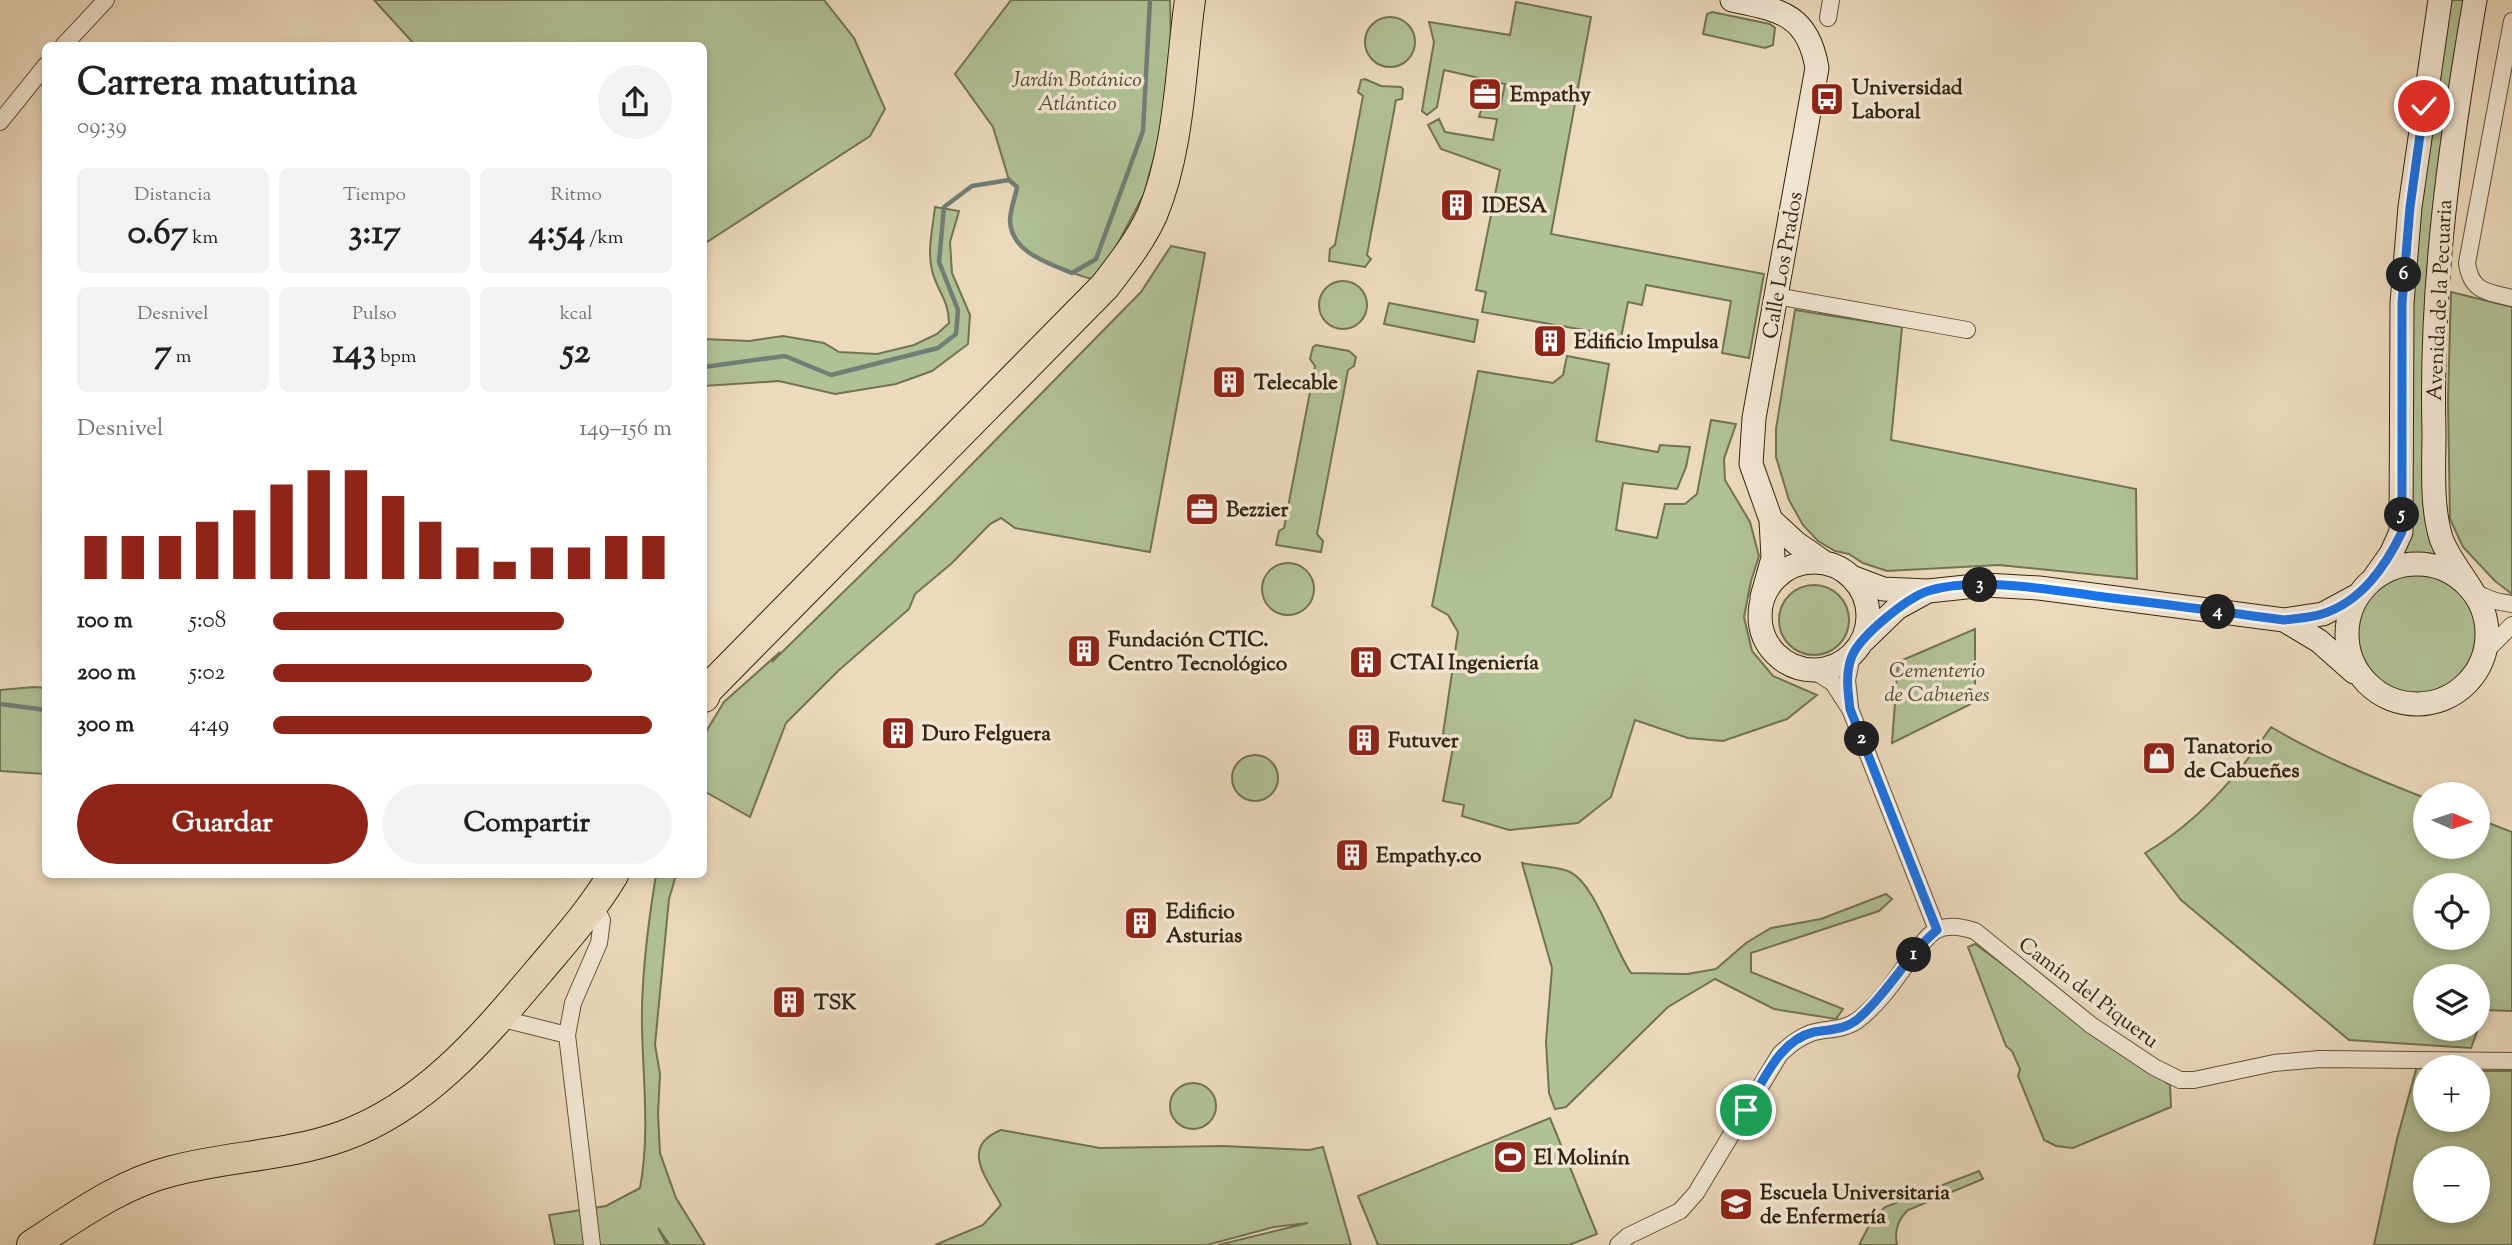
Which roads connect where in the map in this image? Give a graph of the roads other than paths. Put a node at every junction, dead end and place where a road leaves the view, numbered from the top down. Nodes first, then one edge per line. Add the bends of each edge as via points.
1 (106, 0) edge
2 (1183, 0) edge
3 (1190, 0) edge
4 (1732, 0) edge
5 (1831, 0) edge
6 (2440, 0) edge
7 (2475, 0) edge
8 (1828, 18) dead end
9 (2512, 21) edge
10 (1186, 31) junction
11 (67, 42) edge
12 (42, 70) edge
13 (0, 122) edge
14 (1776, 296) junction
15 (2512, 298) edge
16 (1967, 330) dead end
17 (1771, 520) junction
18 (1822, 562) junction
19 (1854, 578) junction
20 (2374, 578) junction
21 (1928, 591) junction
22 (2473, 592) junction
23 (2358, 595) junction
24 (1762, 597) junction
25 (2512, 604) edge
26 (2284, 620) junction
27 (2512, 625) edge
28 (1858, 648) junction
29 (2485, 652) junction
30 (1814, 671) junction
31 (2362, 680) junction
32 (707, 690) edge
33 (1850, 709) junction
34 (611, 878) edge
35 (594, 905) junction
36 (1937, 930) junction
37 (499, 1018) junction
38 (567, 1035) junction
39 (2512, 1061) edge
40 (32, 1245) edge
41 (592, 1245) edge
42 (1618, 1245) edge

1 - 11 street
2 - 10 highway
3 - 10 highway
4 - 14 street, Calle Los Prados via 1790,16 1807,35 1817,68
5 - 8 street
6 - 20 street, Avenida de la Pecuaria via 2410,207 2402,303 2402,532
7 - 22 street, Avenida de la Pecuaria via 2442,211 2433,400 2436,518 2442,541
9 - 15 street via 2467,263 2469,278 2478,288
10 - 32 highway via 1172,146 1152,215 1130,253 1105,286
12 - 13 street
14 - 16 street
14 - 17 street, Calle Los Prados via 1751,464
17 - 18 street, Calle Los Prados
17 - 24 street, Calle Los Prados via 1773,558
18 - 19 street via 1838,566
18 - 24 street via 1788,568
19 - 21 street via 1883,589
19 - 28 street via 1867,601 1869,621
20 - 22 street via 2398,565 2440,566
20 - 23 street
21 - 26 street via 1985,585 2039,588
21 - 28 street via 1897,608
22 - 25 street
22 - 29 street via 2488,626
23 - 26 street via 2323,614
23 - 31 street via 2349,617 2346,650
24 - 30 street via 1760,626 1769,648 1783,662
26 - 31 street via 2319,640
27 - 29 street
28 - 30 street via 1835,668
28 - 33 street via 1847,680
29 - 31 street via 2466,685 2427,705 2393,701
30 - 33 street via 1833,683
33 - 36 street
34 - 35 highway
35 - 37 highway
35 - 38 street via 603,920 599,943 573,1003
36 - 39 street, Camín del Piqueru via 1960,926 1975,931 2091,1025 2180,1080 2320,1059
36 - 42 street via 1877,1003 1855,1022 1796,1039 1780,1054 1696,1193 1680,1211
37 - 38 street
37 - 40 highway via 466,1055 400,1108 373,1122 308,1146 172,1171 138,1182
38 - 41 street

